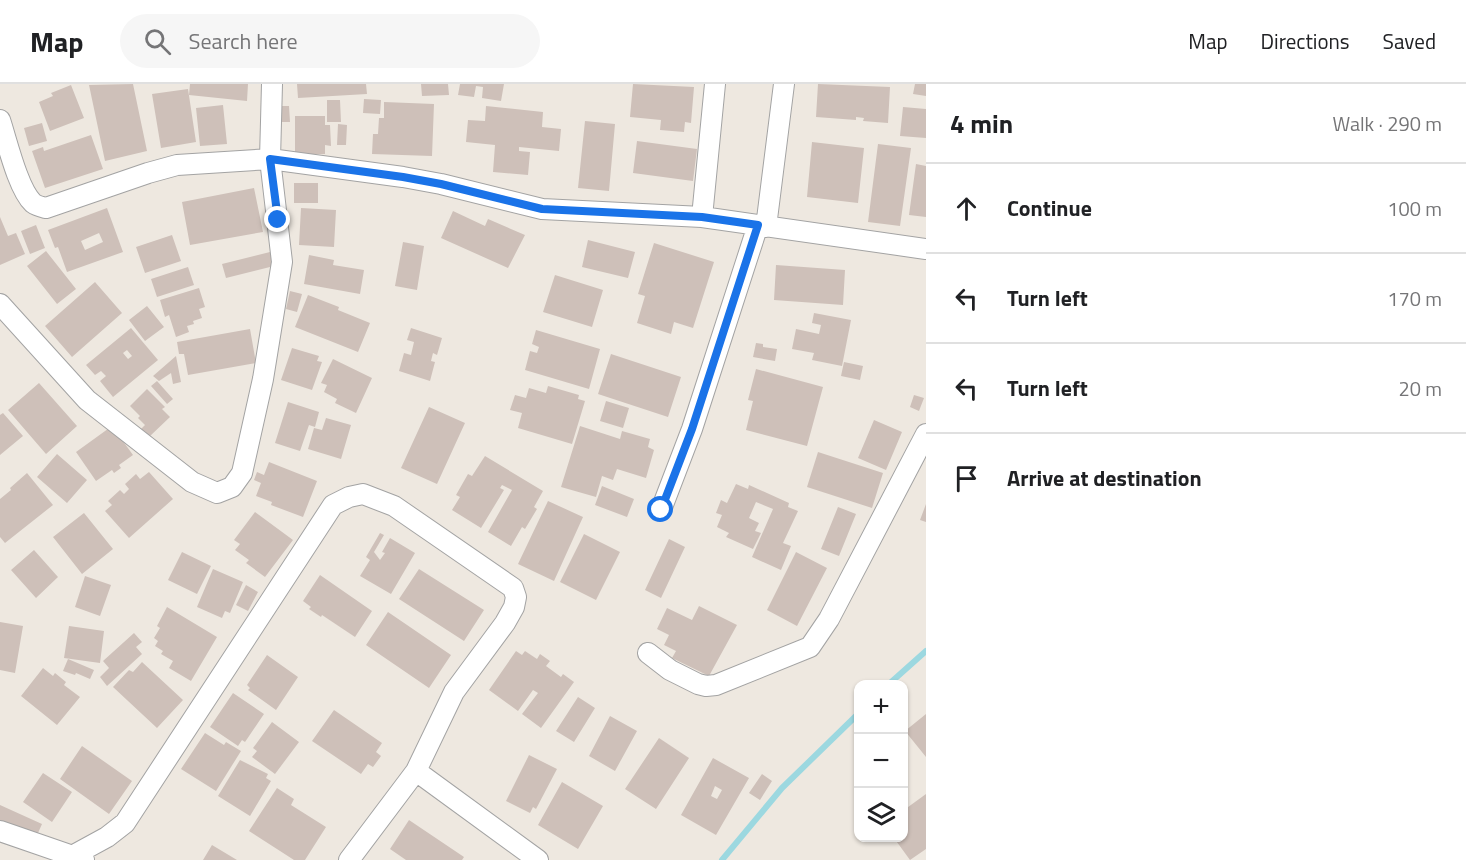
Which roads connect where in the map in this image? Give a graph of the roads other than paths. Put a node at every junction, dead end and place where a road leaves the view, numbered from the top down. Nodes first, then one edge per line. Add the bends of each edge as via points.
1 (272, 84) edge
2 (715, 84) edge
3 (784, 84) edge
4 (0, 120) edge
5 (270, 159) junction
6 (702, 217) junction
7 (762, 226) junction
8 (926, 249) edge
9 (0, 304) edge
10 (926, 434) edge
11 (661, 510) dead end
12 (648, 653) dead end
13 (416, 771) junction
14 (0, 831) edge
15 (79, 858) edge
16 (349, 860) edge
17 (538, 860) edge

1 - 5 street
2 - 6 street
3 - 7 street
4 - 5 street via 27,196 35,205 46,208 177,165
5 - 6 street via 403,177 542,209
5 - 9 street via 282,262 252,431 242,473 232,487 217,493 192,483 96,407
6 - 7 street
7 - 8 street
7 - 11 street
10 - 12 street via 829,619 810,647 729,681 706,686 670,670
13 - 15 street via 454,692 505,623 516,597 513,588 394,506 363,494 349,496 333,505 125,823
13 - 16 street
13 - 17 street
14 - 15 street

